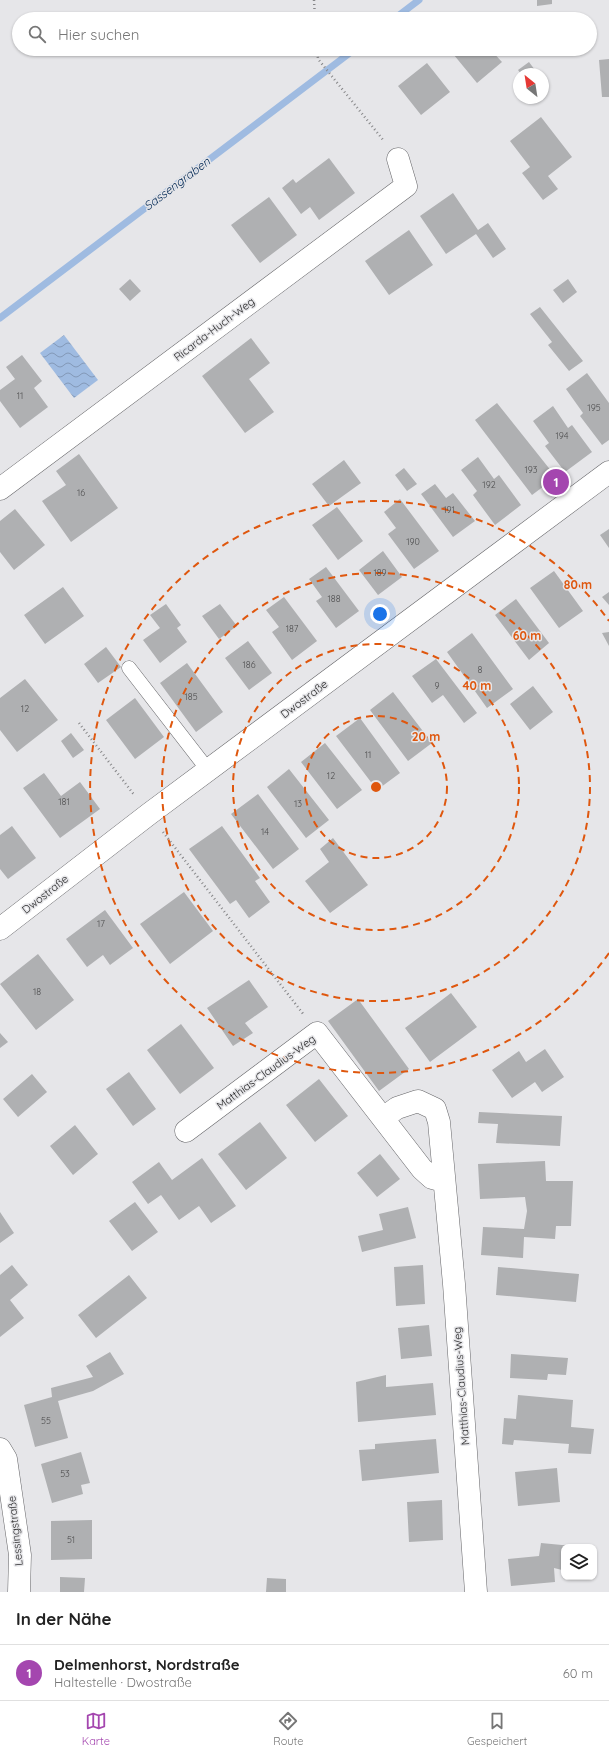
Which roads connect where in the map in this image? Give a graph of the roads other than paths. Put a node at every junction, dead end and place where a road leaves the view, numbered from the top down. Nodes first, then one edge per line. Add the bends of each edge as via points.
1 (398, 159) road end
2 (609, 472) edge
3 (0, 489) edge
4 (129, 668) dead end
5 (208, 770) junction
6 (0, 929) edge
7 (383, 1118) junction
8 (186, 1131) dead end
9 (443, 1181) junction
10 (0, 1449) edge
11 (19, 1592) edge
12 (476, 1592) edge

1 - 3 street, Ricarda-Huch-Weg via 406,186
2 - 5 street, Dwostraße
4 - 5 lane
5 - 6 street, Dwostraße
7 - 8 street, Matthias-Claudius-Weg via 317,1033
7 - 9 street, Matthias-Claudius-Weg via 422,1169 432,1178
7 - 9 street, Matthias-Claudius-Weg via 397,1108 418,1101 435,1108 439,1122
9 - 12 street, Matthias-Claudius-Weg via 454,1284
10 - 11 street, Lessingstraße via 6,1459 20,1555

